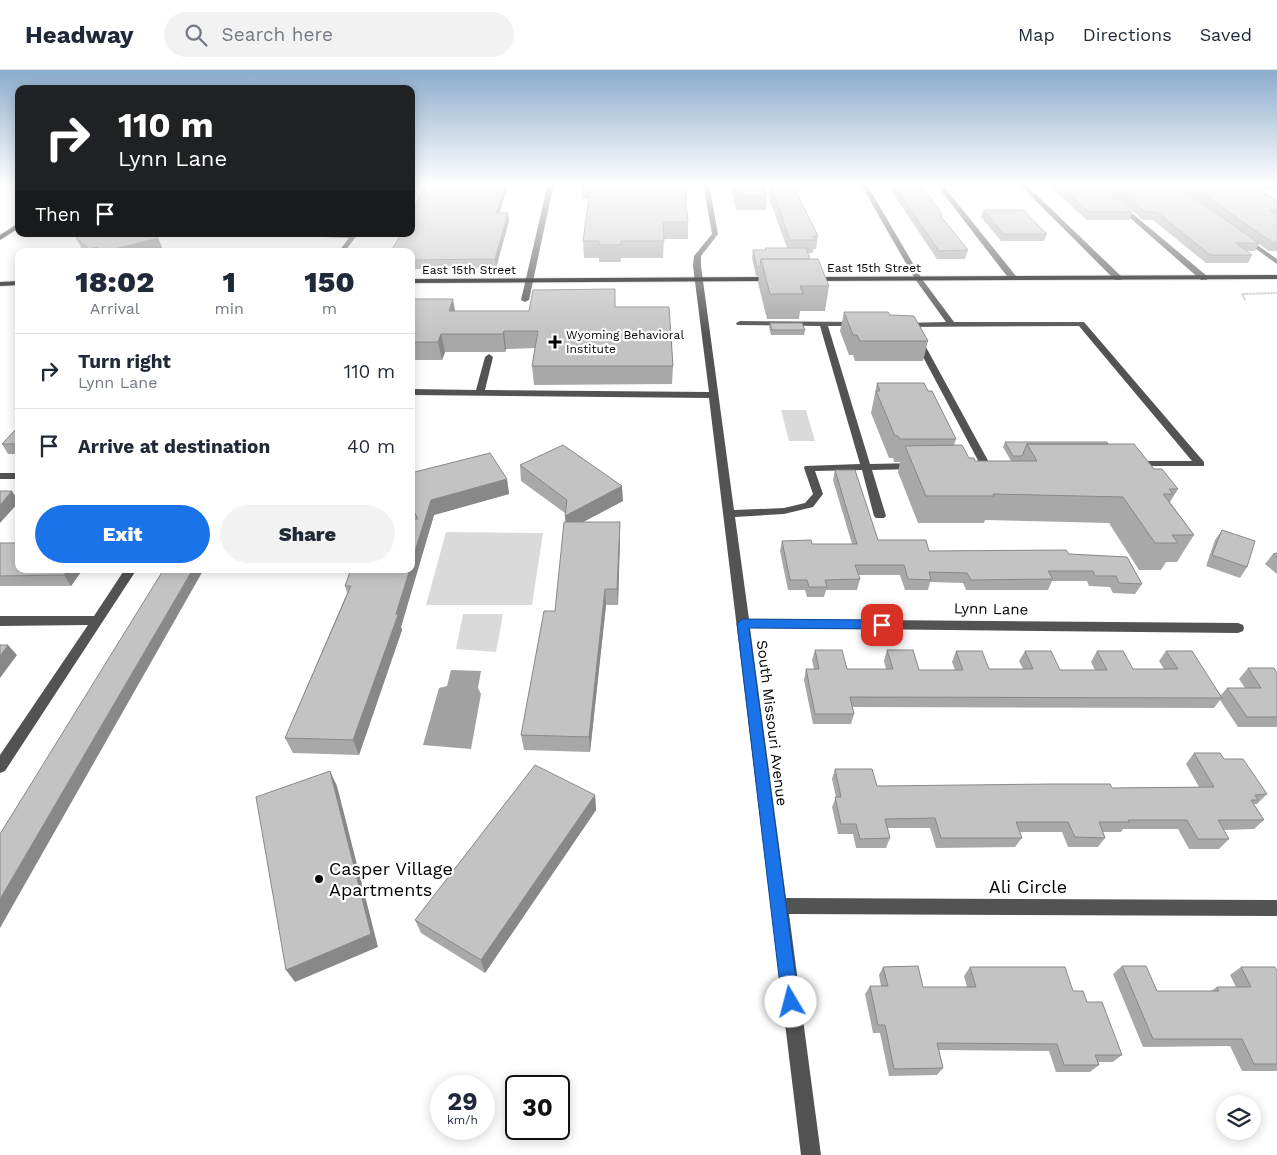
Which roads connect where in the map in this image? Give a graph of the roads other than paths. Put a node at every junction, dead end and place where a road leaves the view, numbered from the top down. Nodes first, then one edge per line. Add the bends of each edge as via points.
1 (540, 234) edge
2 (715, 234) edge
3 (893, 234) edge
4 (978, 234) edge
5 (1073, 234) edge
6 (1152, 234) edge
7 (1238, 234) edge
8 (353, 237) edge
9 (344, 248) edge
10 (1277, 262) edge
11 (1277, 277) edge
12 (1013, 278) junction
13 (1118, 278) junction
14 (1204, 278) junction
15 (785, 279) edge
16 (804, 279) edge
17 (919, 279) junction
18 (699, 280) junction
19 (415, 281) edge
20 (530, 281) junction
21 (0, 284) edge
22 (15, 284) edge
23 (525, 300) dead end
24 (740, 324) dead end
25 (823, 324) junction
26 (862, 324) edge
27 (891, 324) edge
28 (910, 324) junction
29 (952, 324) junction
30 (489, 357) dead end
31 (415, 392) edge
32 (480, 393) junction
33 (714, 395) junction
34 (1122, 464) edge
35 (866, 466) junction
36 (926, 466) edge
37 (986, 466) edge
38 (0, 476) edge
39 (15, 476) edge
40 (729, 514) junction
41 (880, 516) dead end
42 (128, 573) edge
43 (97, 620) junction
44 (0, 621) edge
45 (743, 623) junction
46 (1238, 628) dead end
47 (0, 767) edge
48 (778, 906) junction
49 (1277, 908) edge
50 (811, 1155) edge

1 - 20 street
2 - 18 street, South Missouri Avenue via 698,256
3 - 17 street
4 - 12 street
5 - 13 street
6 - 14 street
7 - 10 street
8 - 9 street
11 - 14 main road, East 15th Street
12 - 13 main road, East 15th Street
12 - 17 main road, East 15th Street
13 - 14 main road, East 15th Street
15 - 18 main road, East 15th Street
16 - 17 main road, East 15th Street
17 - 29 street
18 - 20 main road, East 15th Street
18 - 33 street, South Missouri Avenue
19 - 20 main road, East 15th Street
20 - 23 street
21 - 22 main road
24 - 25 street
25 - 26 street
25 - 35 street
27 - 28 street
28 - 29 street
28 - 37 street
29 - 34 street via 1081,324 1200,464
30 - 32 street
31 - 32 street
32 - 33 street
33 - 40 street, South Missouri Avenue
35 - 36 street
35 - 40 street via 810,468 818,494 809,505 784,511
35 - 41 street
38 - 39 street
40 - 45 street, South Missouri Avenue
42 - 43 street
43 - 44 street
43 - 47 street
45 - 46 street, Lynn Lane
45 - 48 street, South Missouri Avenue
48 - 49 street, Ali Circle
48 - 50 street, South Missouri Avenue

